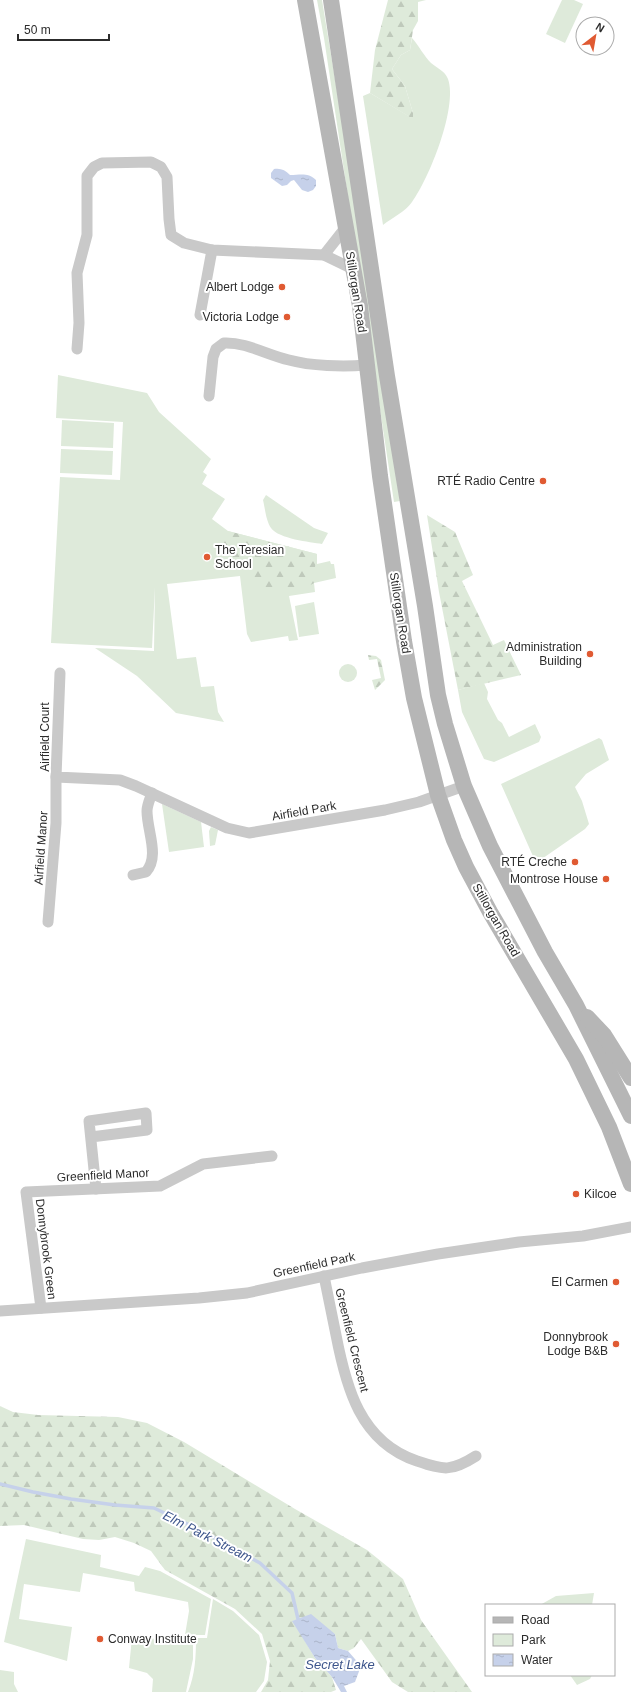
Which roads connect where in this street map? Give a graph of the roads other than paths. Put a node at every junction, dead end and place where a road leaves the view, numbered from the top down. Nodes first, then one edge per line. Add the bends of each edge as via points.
1 (305, 0) edge
2 (331, 0) edge
3 (346, 227) junction
4 (212, 250) junction
5 (324, 255) junction
6 (353, 269) junction
7 (200, 315) dead end
8 (77, 350) dead end
9 (366, 365) junction
10 (209, 396) dead end
11 (60, 673) dead end
12 (56, 776) junction
13 (464, 786) junction
14 (152, 793) junction
15 (438, 795) junction
16 (133, 875) dead end
17 (48, 922) dead end
18 (576, 1005) junction
19 (631, 1078) edge
20 (631, 1116) edge
21 (90, 1137) junction
22 (272, 1156) dead end
23 (631, 1184) edge
24 (96, 1189) junction
25 (26, 1192) joint
26 (631, 1227) edge
27 (324, 1276) junction
28 (41, 1308) junction
29 (0, 1311) edge
30 (476, 1456) dead end

1 - 3 main road, Stillorgan Road
2 - 13 main road, Stillorgan Road via 438,695 446,731
3 - 5 street
3 - 6 main road, Stillorgan Road
4 - 5 street
4 - 7 street
4 - 8 street via 184,243 171,236 167,176 161,167 151,162 102,163 94,167 87,176 86,235 77,273
5 - 6 street
6 - 9 main road, Stillorgan Road
9 - 10 street via 291,361 236,342 224,343 216,349
9 - 15 main road, Stillorgan Road via 404,640 414,698
11 - 12 street, Airfield Court
12 - 14 street, Airfield Court via 120,780
12 - 17 street, Airfield Manor via 56,823
13 - 15 street, Airfield Park
13 - 18 main road, Stillorgan Road via 508,882
14 - 15 street, Airfield Park via 227,828 249,834 385,810
14 - 16 street via 147,810 152,866 146,872
15 - 23 main road, Stillorgan Road via 466,867 576,1059 609,1127
18 - 19 main road via 604,1035
18 - 20 main road, Stillorgan Road
21 - 21 street via 89,1121 146,1113 147,1130
21 - 24 street
22 - 24 street, Greenfield Manor via 203,1164 160,1186
24 - 25 street, Greenfield Manor
25 - 28 street, Donnybrook Green
26 - 27 street, Greenfield Park via 478,1248
27 - 28 street, Greenfield Park via 247,1293
27 - 30 street, Greenfield Crescent via 348,1386 366,1423 380,1440 412,1460 435,1467 460,1466
28 - 29 street, Greenfield Park

